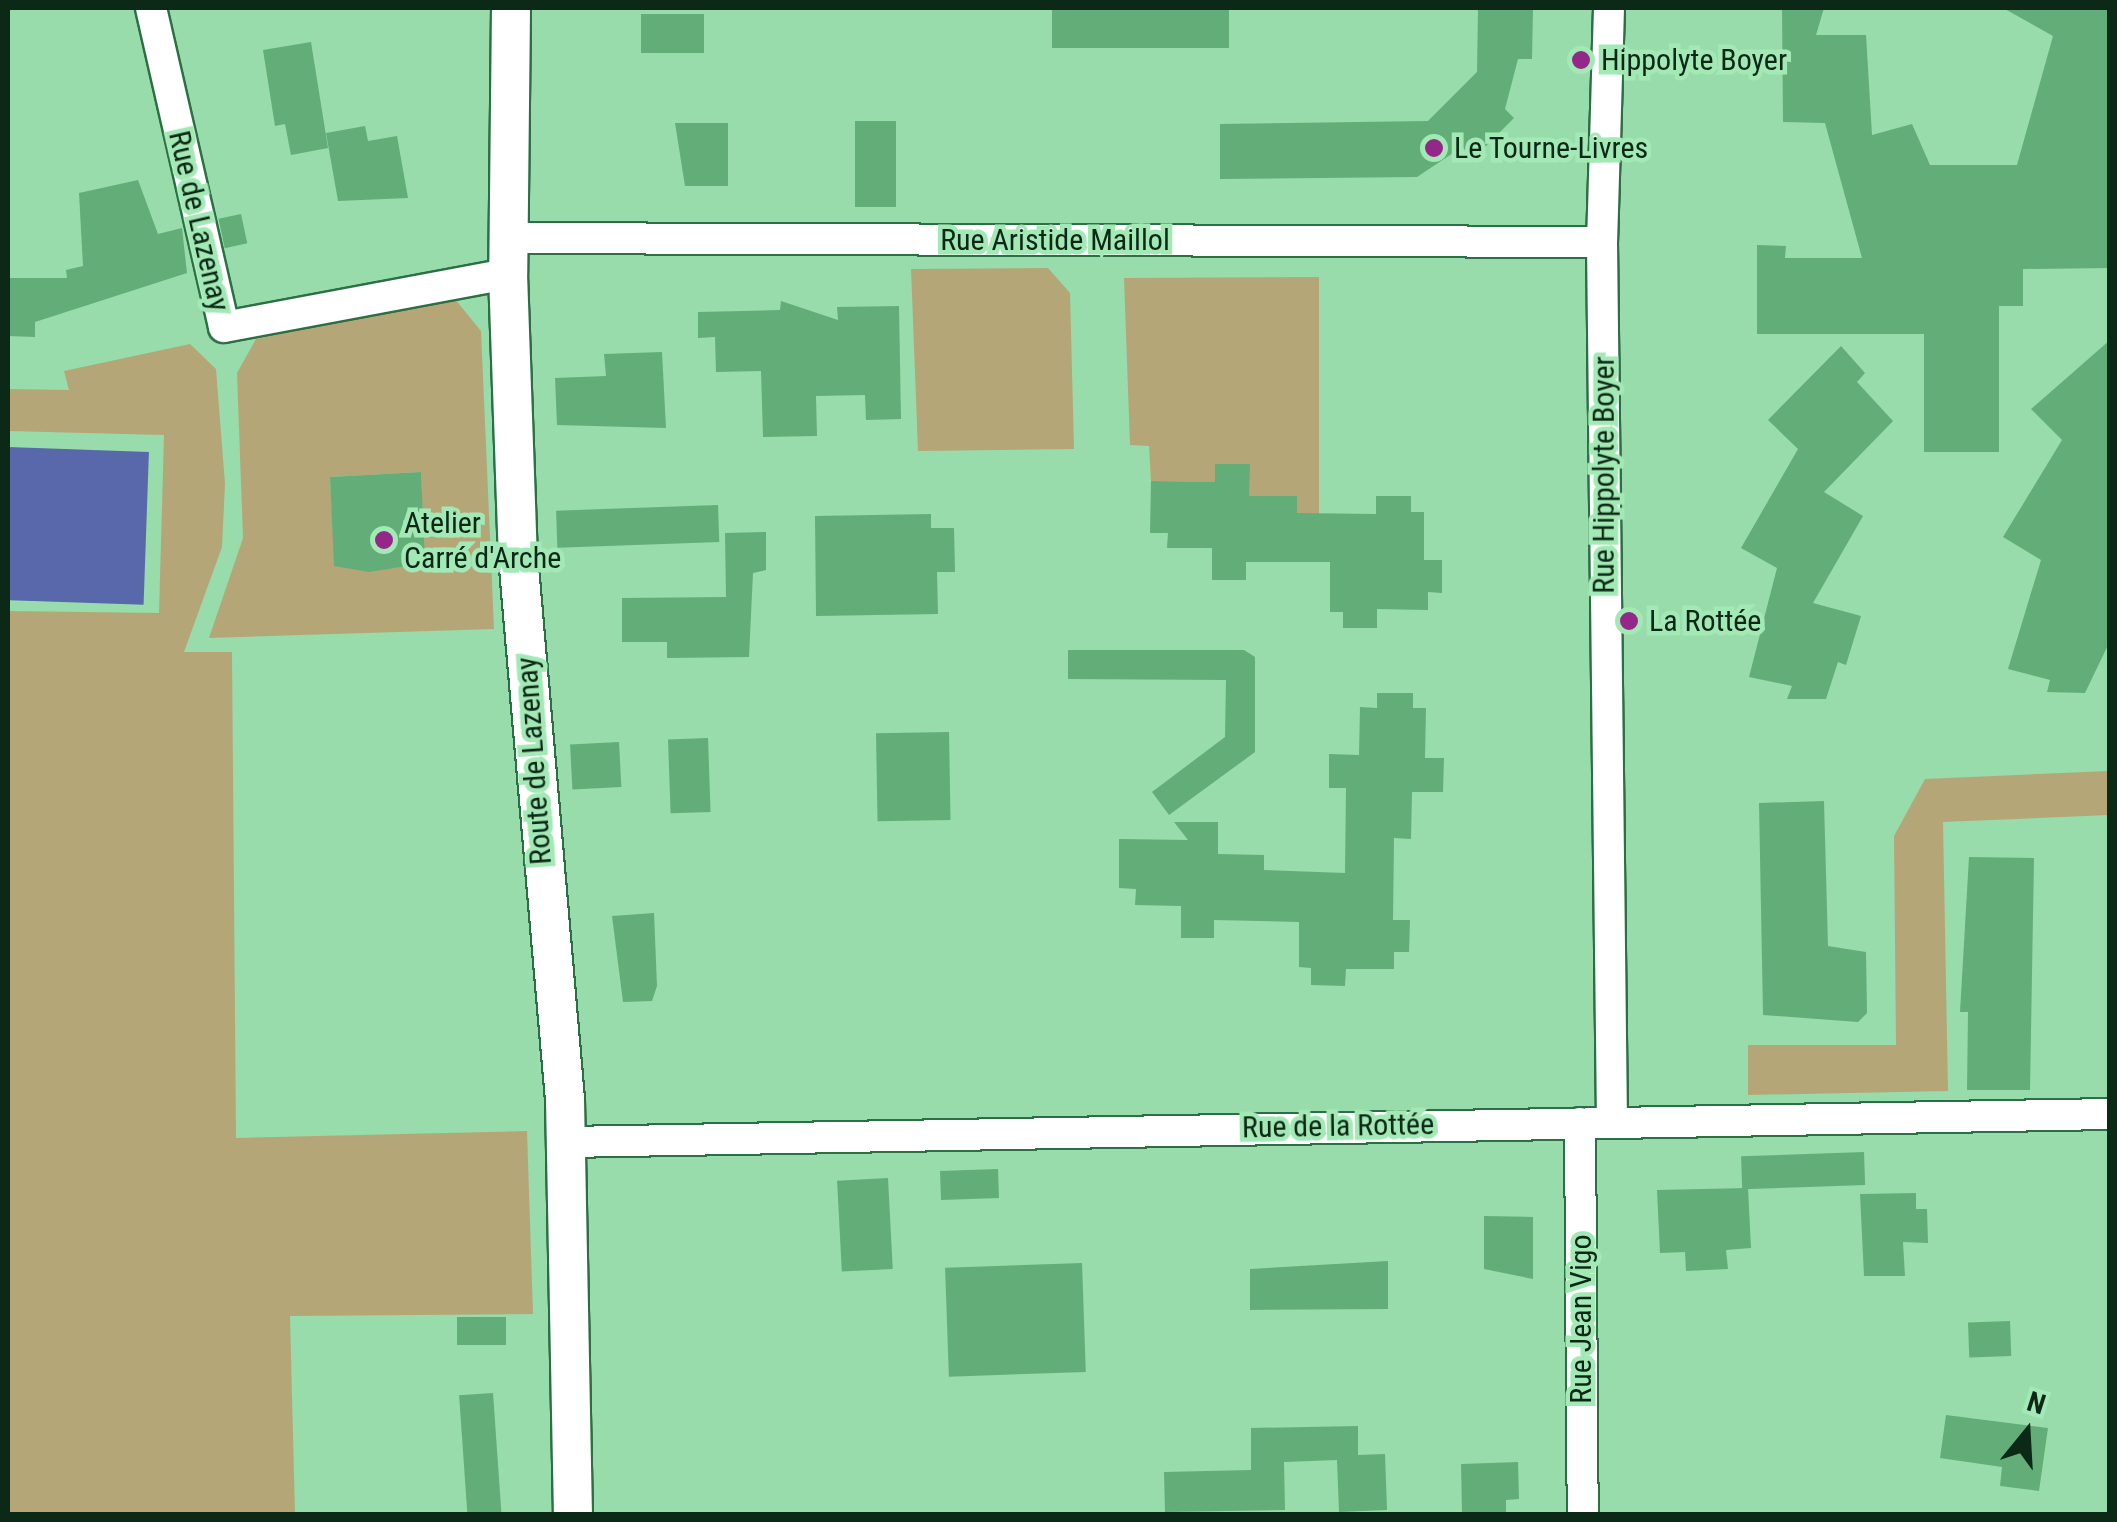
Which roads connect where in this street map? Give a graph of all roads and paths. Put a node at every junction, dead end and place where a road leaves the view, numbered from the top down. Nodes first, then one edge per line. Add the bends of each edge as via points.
1 (150, 8) edge
2 (511, 8) edge
3 (1609, 8) edge
4 (1602, 242) junction
5 (508, 256) junction
6 (2110, 1114) edge
7 (1612, 1122) junction
8 (1580, 1123) junction
9 (566, 1142) junction
10 (574, 1514) edge
11 (1583, 1514) edge

1 - 5 street, Rue de Lazenay via 224,328
2 - 5 street, Route de Lazenay
3 - 4 street, Rue Hippolyte Boyer
4 - 5 street, Rue Aristide Maillol
4 - 7 street, Rue Hippolyte Boyer
5 - 9 street, Route de Lazenay via 518,556
6 - 7 street, Rue de la Rottée
7 - 8 street, Rue de la Rottée
8 - 9 street, Rue de la Rottée
8 - 11 street, Rue Jean Vigo
9 - 10 street, Route de Lazenay

